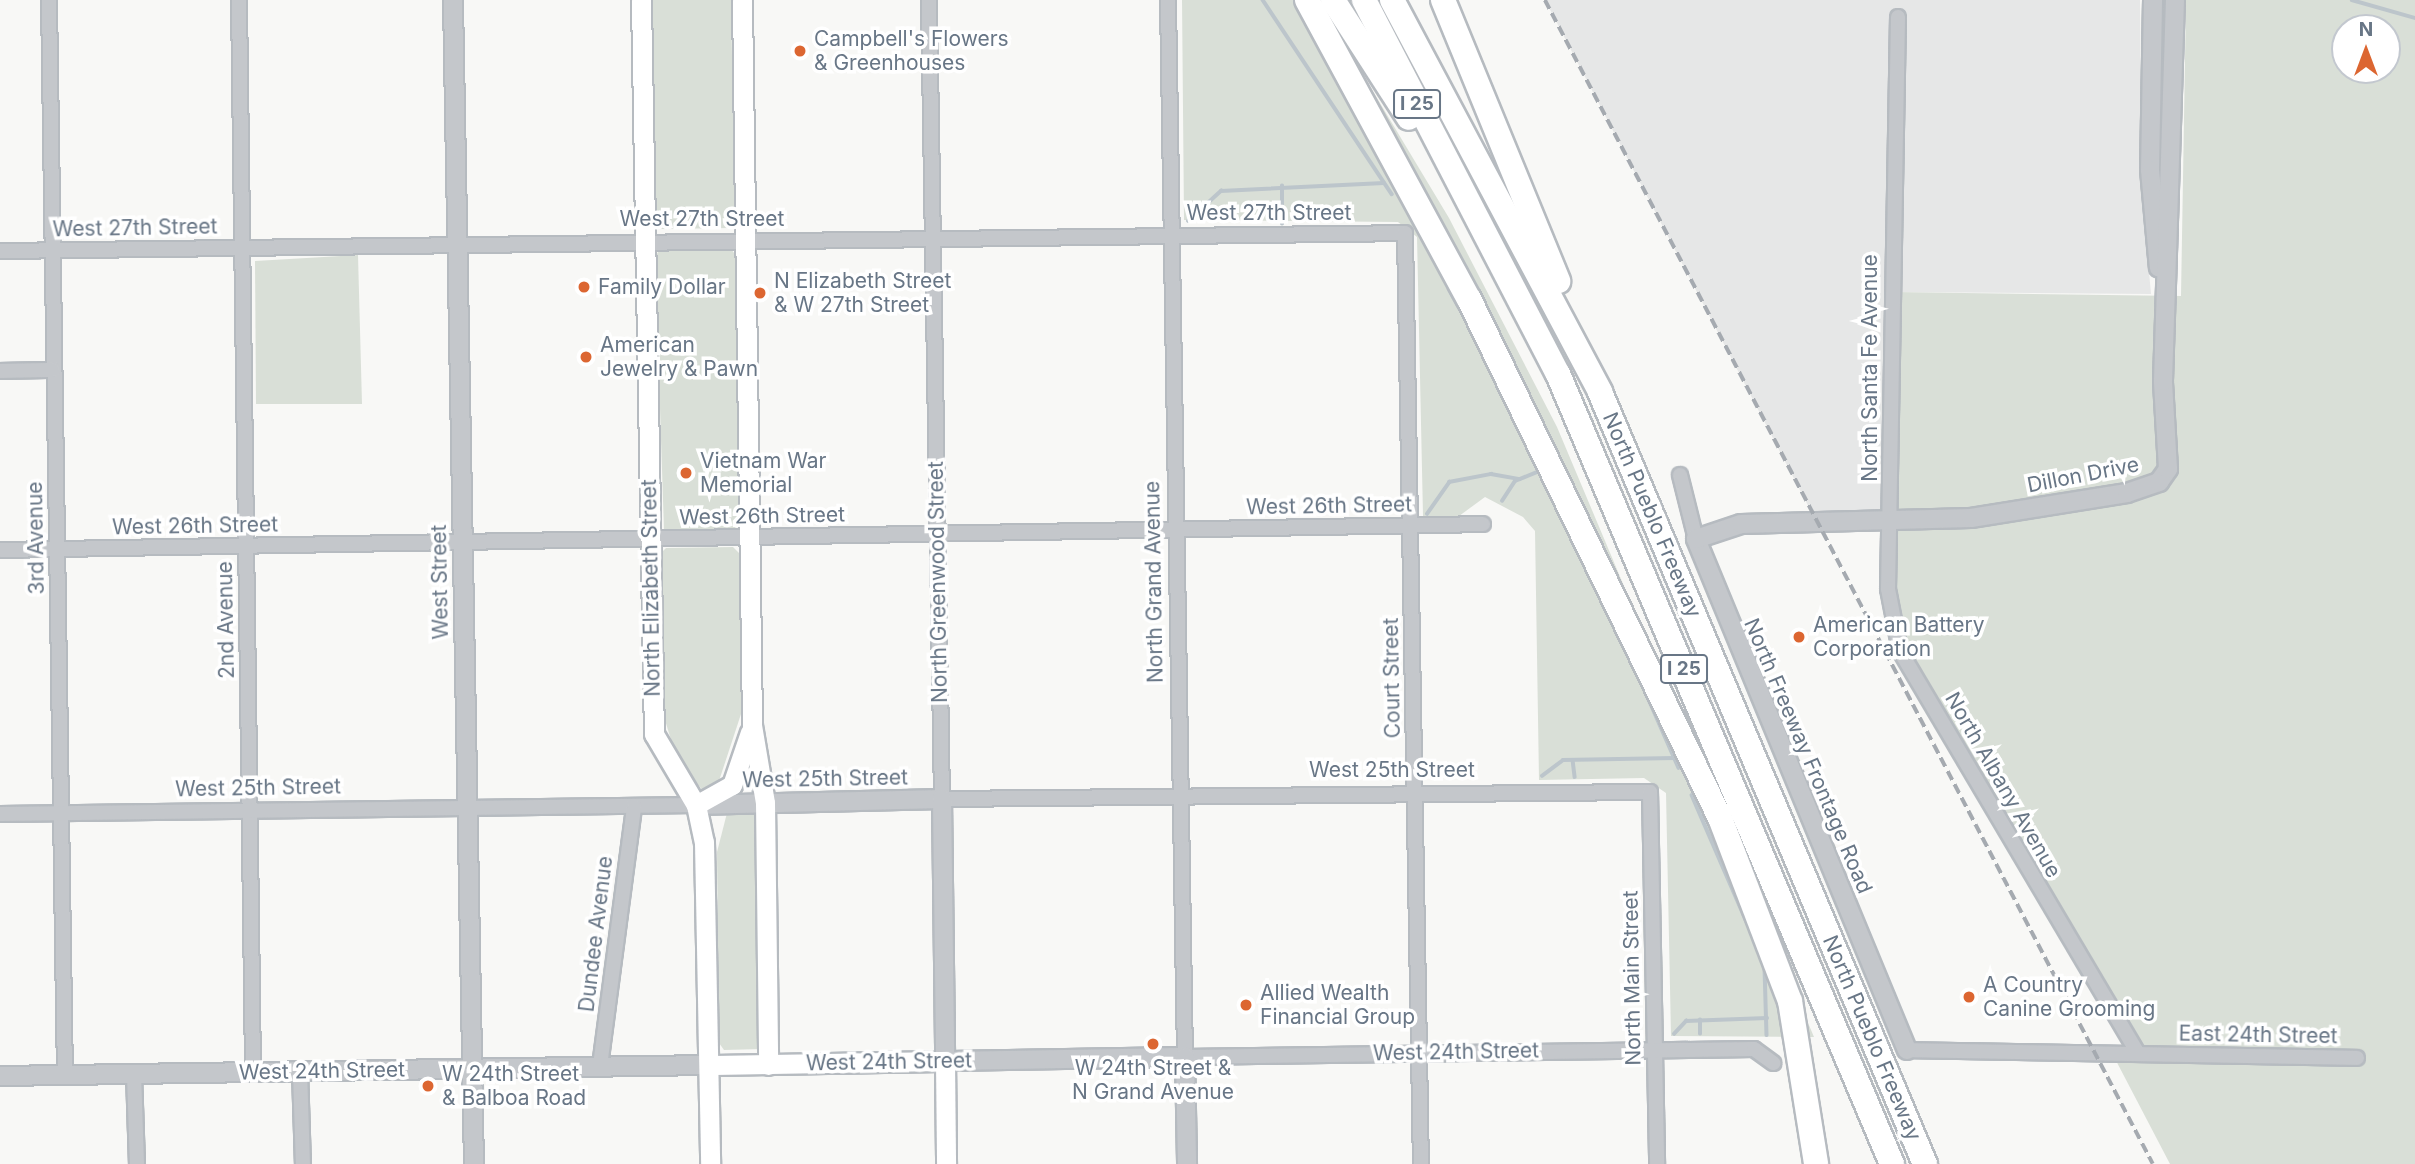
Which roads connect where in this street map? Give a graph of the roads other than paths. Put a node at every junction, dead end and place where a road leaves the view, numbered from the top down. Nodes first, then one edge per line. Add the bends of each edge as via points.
1 (49, 0) edge
2 (239, 0) edge
3 (453, 0) edge
4 (641, 0) edge
5 (742, 0) edge
6 (929, 0) edge
7 (1168, 0) edge
8 (1307, 0) edge
9 (1333, 0) edge
10 (1364, 0) edge
11 (1392, 0) edge
12 (1443, 0) edge
13 (2153, 0) edge
14 (2175, 0) edge
15 (1898, 17) dead end
16 (1470, 208) junction
17 (1405, 233) joint
18 (1172, 235) junction
19 (933, 238) junction
20 (646, 239) junction
21 (745, 239) junction
22 (457, 243) junction
23 (243, 247) junction
24 (52, 250) junction
25 (0, 251) edge
26 (2165, 320) junction
27 (53, 370) junction
28 (0, 371) edge
29 (1600, 392) junction
30 (1680, 475) dead end
31 (1892, 520) junction
32 (1483, 524) dead end
33 (1410, 526) junction
34 (1176, 530) junction
35 (937, 535) junction
36 (750, 538) junction
37 (1696, 538) junction
38 (650, 540) junction
39 (462, 542) junction
40 (246, 546) junction
41 (57, 549) junction
42 (0, 550) edge
43 (752, 725) junction
44 (1415, 791) junction
45 (1650, 792) joint
46 (1180, 795) junction
47 (942, 799) junction
48 (765, 803) junction
49 (696, 805) junction
50 (634, 806) junction
51 (466, 808) junction
52 (250, 810) junction
53 (0, 814) edge
54 (62, 814) junction
55 (1654, 1049) junction
56 (1907, 1050) joint
57 (1419, 1053) junction
58 (2138, 1053) junction
59 (1185, 1057) junction
60 (2357, 1058) dead end
61 (944, 1061) junction
62 (1773, 1063) dead end
63 (709, 1065) junction
64 (768, 1065) junction
65 (600, 1066) junction
66 (474, 1068) junction
67 (300, 1071) junction
68 (253, 1072) junction
69 (134, 1074) junction
70 (65, 1075) junction
71 (0, 1076) edge
72 (137, 1164) edge
73 (303, 1164) edge
74 (474, 1164) edge
75 (710, 1164) edge
76 (946, 1164) edge
77 (1186, 1164) edge
78 (1421, 1164) edge
79 (1657, 1164) edge
80 (1816, 1164) edge
81 (1892, 1164) edge
82 (1925, 1164) edge

1 - 24 street, 3rd Avenue
2 - 23 street, 2nd Avenue
3 - 22 street, West Street
4 - 20 main road, North Elizabeth Street
5 - 21 main road
6 - 19 street, North Greenwood Street
7 - 18 street, North Grand Avenue
8 - 80 highway via 1475,311 1720,818 1790,1001
9 - 16 highway
10 - 16 highway, North Pueblo Freeway / I 25
11 - 29 highway, North Pueblo Freeway / I 25
12 - 29 highway
13 - 26 street, Dillon Drive via 2151,197
14 - 26 street, Dillon Drive
15 - 31 street, North Santa Fe Avenue
16 - 81 highway, North Pueblo Freeway / I 25 via 1558,374
17 - 18 street, West 27th Street
17 - 33 street, Court Street
18 - 19 street, West 27th Street
18 - 34 street, North Grand Avenue
19 - 21 street, West 27th Street
19 - 35 street, North Greenwood Street
20 - 21 street, West 27th Street
20 - 22 street, West 27th Street
20 - 38 main road, North Elizabeth Street
21 - 36 main road
22 - 23 street, West 27th Street
22 - 39 street, West Street
23 - 24 street, West 27th Street
23 - 40 street, 2nd Avenue
24 - 25 street, West 27th Street
24 - 27 street, 3rd Avenue
26 - 31 street, Dillon Drive via 2168,469 2159,482 2127,494 1971,518
27 - 28 street
27 - 41 street, 3rd Avenue
29 - 82 highway, North Pueblo Freeway / I 25
30 - 37 street, North Freeway Frontage Road
31 - 37 street via 1741,524
31 - 58 street, North Albany Avenue via 1888,589 1900,651
32 - 33 street, West 26th Street
33 - 34 street, West 26th Street
33 - 44 street, Court Street
34 - 35 street, West 26th Street
34 - 46 street, North Grand Avenue
35 - 36 street, West 26th Street
35 - 47 street, North Greenwood Street
36 - 38 street, West 26th Street
36 - 43 main road
37 - 56 street, North Freeway Frontage Road
38 - 39 street, West 26th Street
38 - 49 main road, North Elizabeth Street via 654,734
39 - 40 street, West 26th Street
39 - 51 street, West Street
40 - 41 street, West 26th Street
40 - 52 street, 2nd Avenue
41 - 42 street, West 26th Street
41 - 54 street, 3rd Avenue
43 - 48 main road
43 - 49 main road via 732,785
44 - 45 street, West 25th Street
44 - 46 street, West 25th Street
44 - 57 street, Court Street
45 - 55 street, North Main Street
46 - 47 street, West 25th Street
46 - 59 street, North Grand Avenue
47 - 48 street, West 25th Street
47 - 61 street, North Greenwood Street
48 - 49 street, West 25th Street
48 - 64 main road
49 - 50 street, West 25th Street
49 - 63 main road, North Elizabeth Street via 705,842
50 - 51 street, West 25th Street
50 - 65 street, Dundee Avenue
51 - 52 street, West 25th Street
51 - 66 street, West Street
52 - 54 street, West 25th Street
52 - 68 street, 2nd Avenue
53 - 54 street, West 25th Street
54 - 70 street, 3rd Avenue
55 - 57 street, West 24th Street
55 - 62 street, West 24th Street via 1754,1049
55 - 79 street, North Main Street
56 - 58 street, East 24th Street
57 - 59 street, West 24th Street
57 - 78 street, Court Street
58 - 60 street, East 24th Street
59 - 61 street, West 24th Street
59 - 77 street, North Grand Avenue
61 - 64 main road, West 24th Street
61 - 76 main road, North Greenwood Street
63 - 64 main road, West 24th Street
63 - 65 street, West 24th Street
63 - 75 main road, North Elizabeth Street
65 - 66 street, West 24th Street
66 - 67 street, West 24th Street
66 - 74 street, West Street
67 - 68 street, West 24th Street
67 - 73 street
68 - 69 street, West 24th Street
69 - 70 street, West 24th Street
69 - 72 street
70 - 71 street, West 24th Street

